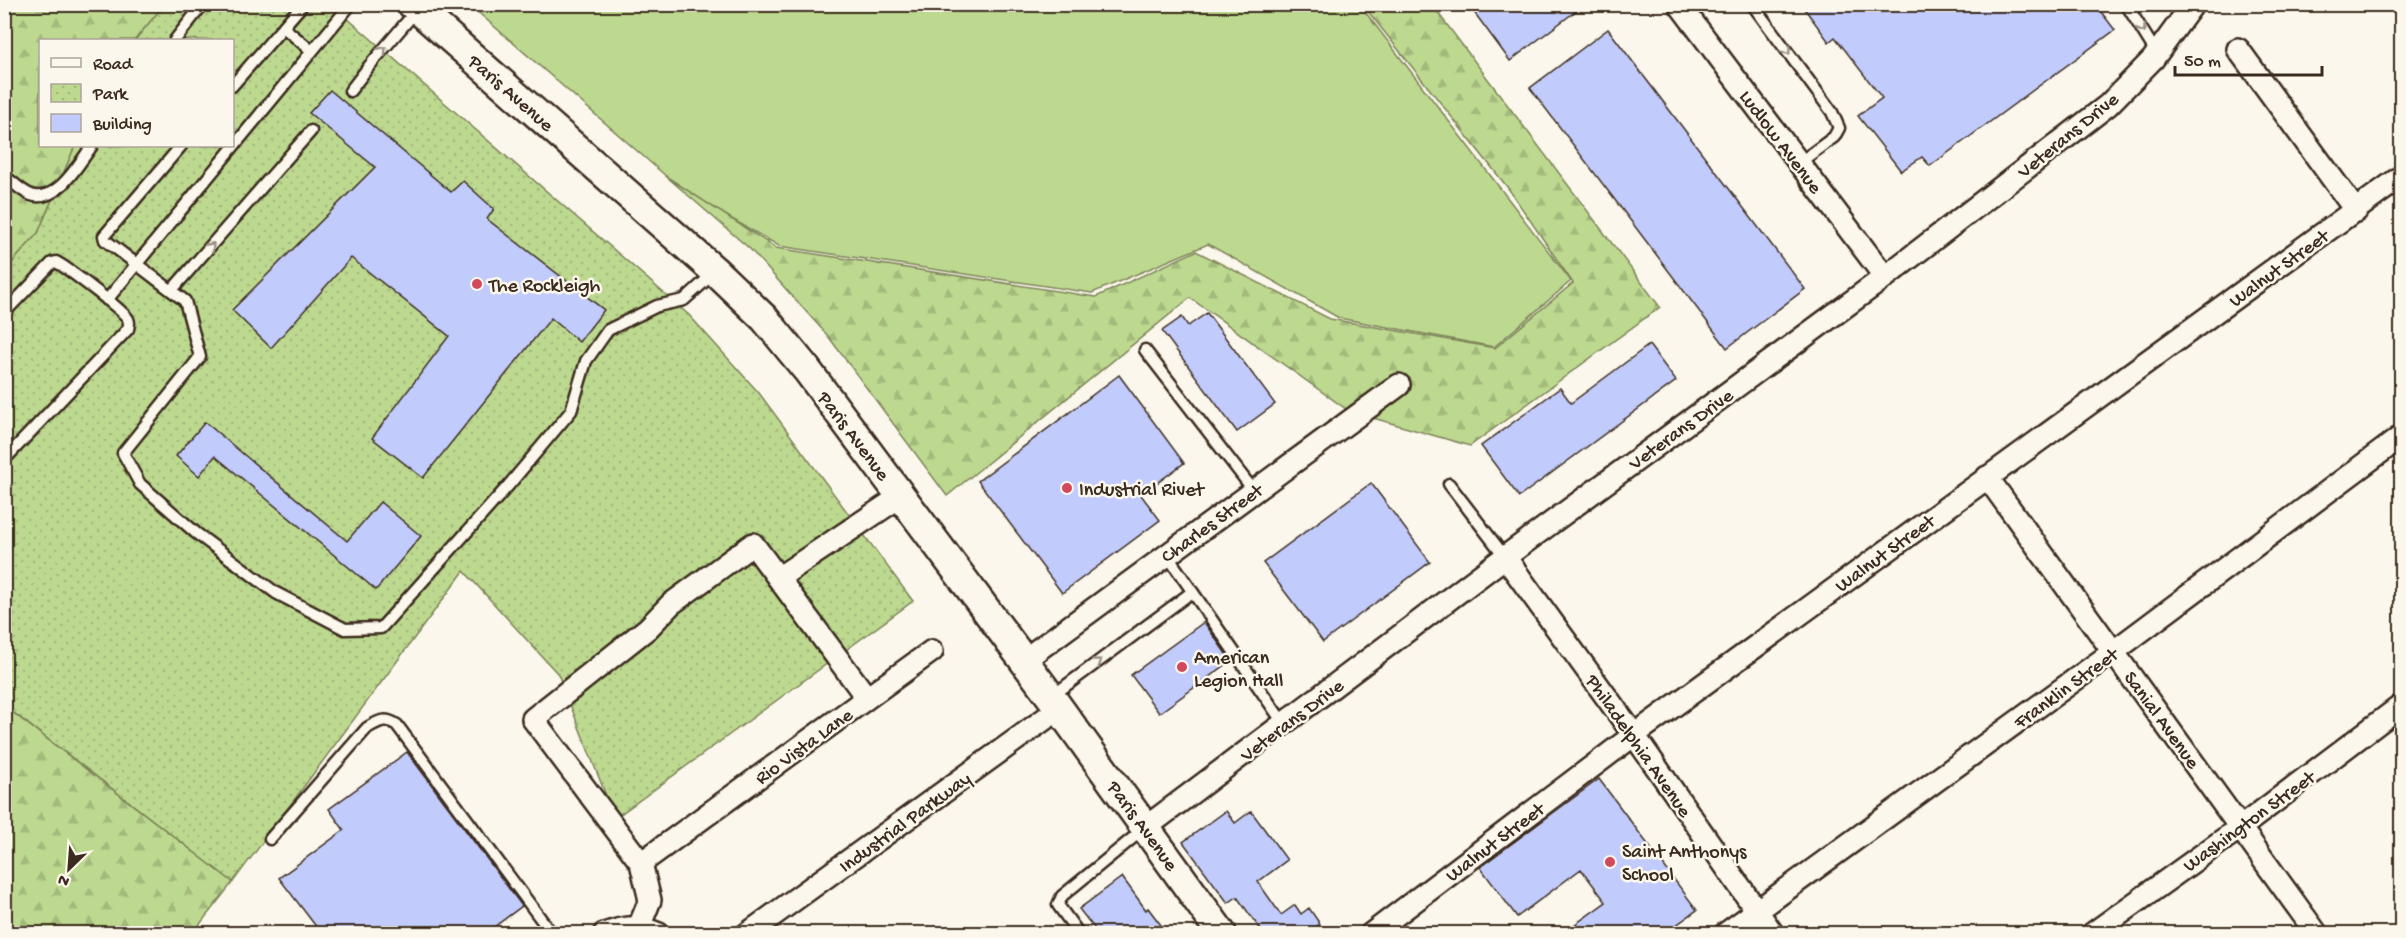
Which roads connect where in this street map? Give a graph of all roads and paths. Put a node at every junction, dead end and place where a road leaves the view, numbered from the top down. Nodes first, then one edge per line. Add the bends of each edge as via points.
1 (203, 4) edge
2 (303, 4) edge
3 (351, 4) edge
4 (1679, 4) edge
5 (1752, 4) edge
6 (2126, 4) edge
7 (2193, 4) edge
8 (419, 11) edge
9 (283, 27) junction
10 (176, 39) edge
11 (2238, 49) dead end
12 (312, 51) junction
13 (2157, 54) junction
14 (234, 84) edge
15 (350, 92) dead end
16 (311, 131) dead end
17 (234, 145) edge
18 (91, 147) edge
19 (180, 147) edge
20 (232, 147) edge
21 (1799, 163) junction
22 (4, 176) edge
23 (2402, 176) edge
24 (2356, 211) junction
25 (136, 262) junction
26 (716, 272) junction
27 (1885, 277) junction
28 (172, 290) junction
29 (106, 300) junction
30 (4, 313) edge
31 (1145, 350) dead end
32 (1399, 385) dead end
33 (2402, 436) edge
34 (4, 460) edge
35 (1987, 477) junction
36 (1449, 484) dead end
37 (1254, 491) junction
38 (902, 496) junction
39 (1167, 555) junction
40 (1505, 557) junction
41 (778, 578) junction
42 (1192, 592) junction
43 (932, 651) dead end
44 (2113, 652) junction
45 (1024, 660) junction
46 (867, 698) junction
47 (1055, 702) junction
48 (2402, 705) edge
49 (1284, 724) junction
50 (1634, 735) junction
51 (2241, 827) junction
52 (1145, 828) junction
53 (270, 839) dead end
54 (641, 863) junction
55 (1756, 910) junction
56 (649, 930) edge
57 (552, 933) edge
58 (604, 933) edge
59 (747, 933) edge
60 (1079, 933) edge
61 (1222, 933) edge
62 (1371, 933) edge
63 (1725, 933) edge
64 (1773, 933) edge
65 (2092, 933) edge
66 (2317, 933) edge

1 - 10 lane
2 - 9 lane
3 - 12 lane
4 - 21 street, Ludlow Avenue
5 -> 21 lane via 1832,112 1839,128 1834,137
6 -> 13 lane
7 - 13 street, Veterans Drive
15 -> 8 lane
8 - 26 street, Paris Avenue
9 - 12 lane
9 - 14 lane
11 - 24 street
12 - 17 lane
13 - 27 street, Veterans Drive via 2108,105
28 -> 16 lane
18 - 22 lane via 51,195 33,196
19 - 25 lane via 104,236
20 - 25 lane
21 - 27 street, Ludlow Avenue
23 - 24 street, Walnut Street
24 - 35 street, Walnut Street
25 - 28 lane
25 - 29 lane
26 - 28 lane via 684,300 657,306 608,330 586,361 571,411 381,628 345,629 276,593 196,533 140,484 123,453 200,357 185,301
26 - 38 street, Paris Avenue via 765,319
27 - 40 street, Veterans Drive
29 - 30 lane via 56,262
29 - 34 lane via 128,319 128,329
31 - 37 lane
32 - 37 street, Charles Street
33 - 44 street, Franklin Street
35 - 44 street, Sanial Avenue
35 - 50 street, Walnut Street
36 - 40 lane
37 - 39 street, Charles Street
38 - 41 street
38 - 45 street, Paris Avenue
39 - 42 lane
39 - 45 street, Charles Street
40 - 49 street, Veterans Drive
40 - 50 street, Philadelphia Avenue
41 - 46 street, Rio Vista Lane
41 - 54 street, Rio Vista Lane via 753,544 671,604 648,628 533,719
47 -> 42 lane
42 - 49 lane
43 - 46 street
44 - 51 street, Sanial Avenue
44 - 55 street, Franklin Street
45 - 47 street, Paris Avenue
46 - 54 street, Rio Vista Lane
47 - 52 street, Paris Avenue
47 - 59 street, Industrial Parkway
48 - 51 street, Washington Street
49 - 52 street, Veterans Drive
50 - 55 street, Philadelphia Avenue
50 - 62 street, Walnut Street
51 - 65 street, Washington Street
51 - 66 street, Sanial Avenue
52 - 60 lane via 1062,896 1058,905
52 - 61 street, Paris Avenue
53 - 57 lane via 367,728 381,720 391,721
54 - 56 street via 650,900
55 - 63 street, Franklin Street
55 - 64 street, Philadelphia Avenue
56 - 58 street via 624,927

